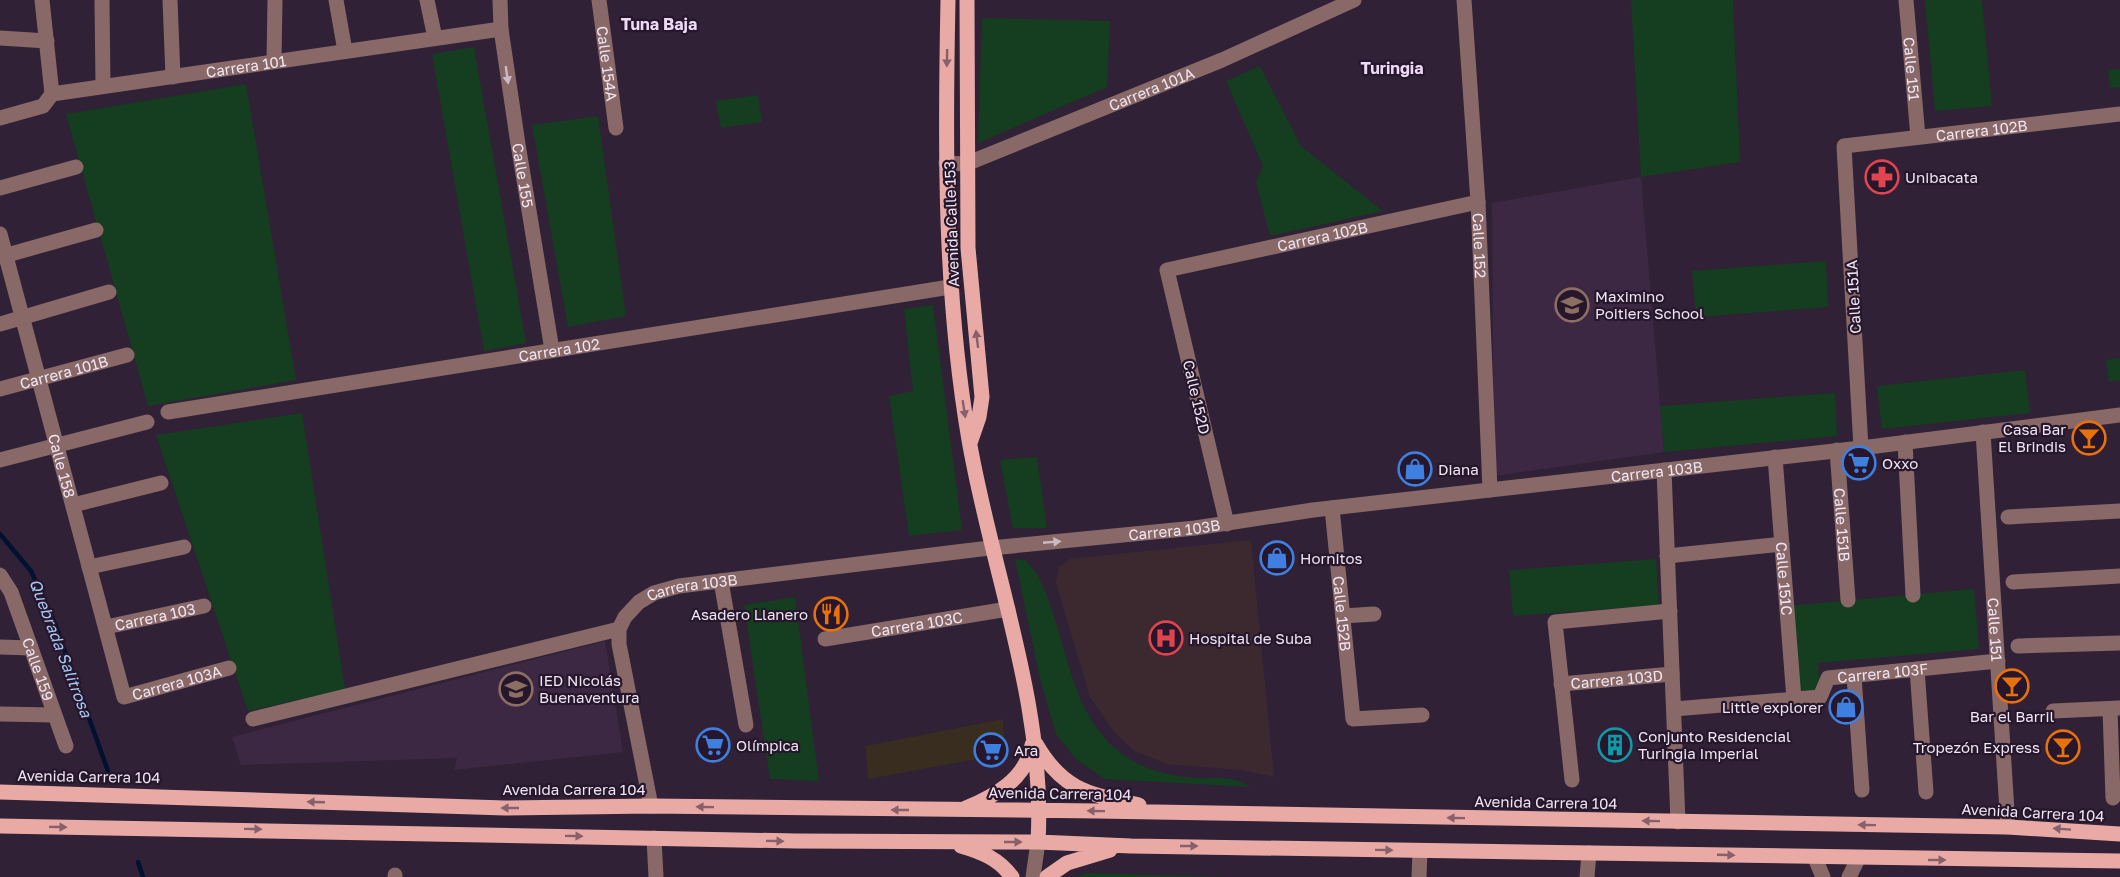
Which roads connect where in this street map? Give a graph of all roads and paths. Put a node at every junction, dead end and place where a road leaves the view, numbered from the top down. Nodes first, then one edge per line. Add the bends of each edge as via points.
1 (42, 0) edge
2 (102, 0) edge
3 (170, 0) edge
4 (275, 0) edge
5 (336, 0) edge
6 (427, 0) edge
7 (500, 0) edge
8 (599, 0) edge
9 (948, 0) edge
10 (967, 0) edge
11 (1354, 0) edge
12 (1464, 0) edge
13 (1906, 0) edge
14 (501, 29) junction
15 (0, 38) edge
16 (435, 38) junction
17 (46, 41) junction
18 (345, 51) junction
19 (274, 61) junction
20 (173, 77) junction
21 (104, 86) junction
22 (52, 94) junction
23 (2120, 114) edge
24 (0, 118) edge
25 (616, 128) dead end
26 (1918, 137) junction
27 (1844, 146) joint
28 (946, 163) junction
29 (966, 164) junction
30 (76, 167) dead end
31 (0, 189) edge
32 (1478, 202) junction
33 (96, 230) dead end
34 (0, 234) edge
35 (3, 256) edge
36 (1167, 270) joint
37 (950, 287) junction
38 (109, 292) dead end
39 (22, 318) junction
40 (0, 324) edge
41 (552, 350) junction
42 (127, 355) dead end
43 (39, 378) junction
44 (0, 389) edge
45 (168, 411) dead end
46 (2120, 415) edge
47 (147, 422) dead end
48 (1983, 432) junction
49 (1905, 442) junction
50 (970, 443) junction
51 (57, 445) junction
52 (1861, 448) junction
53 (1838, 450) junction
54 (1775, 457) junction
55 (0, 460) edge
56 (1664, 470) junction
57 (161, 483) dead end
58 (1490, 490) junction
59 (73, 505) junction
60 (1332, 508) junction
61 (2120, 511) edge
62 (2008, 517) dead end
63 (1227, 524) junction
64 (1782, 544) junction
65 (184, 547) dead end
66 (994, 547) junction
67 (1667, 556) junction
68 (89, 567) junction
69 (0, 575) edge
70 (2120, 576) edge
71 (721, 581) junction
72 (2013, 582) dead end
73 (5, 592) edge
74 (1913, 595) dead end
75 (1848, 600) dead end
76 (204, 606) dead end
77 (1008, 609) junction
78 (1670, 611) junction
79 (1374, 614) dead end
80 (1343, 616) junction
81 (106, 627) junction
82 (619, 629) junction
83 (825, 639) dead end
84 (2120, 644) edge
85 (2018, 646) dead end
86 (0, 648) edge
87 (32, 648) junction
88 (1998, 661) junction
89 (229, 668) dead end
90 (1917, 669) junction
91 (1672, 674) junction
92 (1854, 676) junction
93 (1562, 684) junction
94 (124, 697) joint
95 (1794, 699) junction
96 (2115, 708) edge
97 (1674, 709) junction
98 (2053, 711) dead end
99 (0, 714) edge
100 (54, 715) junction
101 (1422, 715) dead end
102 (253, 719) dead end
103 (746, 725) dead end
104 (1033, 739) junction
105 (66, 746) dead end
106 (1572, 780) dead end
107 (1862, 790) dead end
108 (0, 792) edge
109 (1926, 792) dead end
110 (2113, 798) dead end
111 (651, 806) junction
112 (959, 810) junction
113 (1040, 811) junction
114 (1176, 813) junction
115 (1678, 822) junction
116 (0, 826) edge
117 (2008, 827) junction
118 (2120, 834) edge
119 (654, 838) junction
120 (947, 842) junction
121 (1038, 842) junction
122 (1131, 846) junction
123 (1419, 851) junction
124 (1589, 854) junction
125 (1815, 858) junction
126 (1858, 859) junction
127 (2120, 861) edge
128 (656, 877) edge
129 (1012, 877) edge
130 (1033, 877) edge
131 (1047, 877) edge
132 (1419, 877) edge
133 (1587, 877) edge
134 (1823, 877) edge
135 (1849, 877) edge

1 - 17 street
2 - 21 street
3 - 20 street
4 - 19 street
5 - 18 street
6 - 16 street
7 - 14 street, Calle 155
8 - 25 street, Calle 154A
9 -> 28 main road, Avenida Calle 153
10 - 29 main road, Avenida Calle 153
11 - 29 street, Carrera 101A via 1222,60
12 - 32 street, Calle 152
13 - 26 street, Calle 151
14 - 16 street, Carrera 101
14 -> 41 street, Calle 155
15 - 17 street
16 - 18 street, Carrera 101
17 - 22 street
18 - 19 street, Carrera 101
19 - 20 street, Carrera 101
20 - 21 street, Carrera 101
21 - 22 street, Carrera 101
22 - 24 street, Carrera 101 via 43,105
23 - 26 street, Carrera 102B
26 - 27 street, Carrera 102B
27 - 52 street, Calle 151A
28 - 29 street, Carrera 101A
28 - 37 main road, Avenida Calle 153
50 -> 29 main road, Avenida Calle 153 via 982,397 969,268
30 - 31 street
32 - 36 street, Carrera 102B
32 - 58 street, Calle 152
33 - 35 street
34 - 35 street, Calle 158
35 - 39 street, Calle 158
36 - 63 street, Calle 152D
37 - 41 street, Carrera 102
37 -> 50 main road, Avenida Calle 153
38 - 39 street
39 - 40 street
39 - 43 street, Calle 158
41 - 45 street, Carrera 102
42 - 43 street, Carrera 101B
43 - 44 street, Carrera 101B
43 - 51 street, Calle 158
46 - 48 street, Carrera 103B
47 - 51 street
48 - 49 street, Carrera 103B
48 - 88 street, Calle 151
49 - 52 street, Carrera 103B
49 - 74 street
50 - 66 main road, Avenida Calle 153
51 - 55 street
51 - 59 street, Calle 158
52 - 53 street, Carrera 103B
53 - 54 street, Carrera 103B
53 - 75 street, Calle 151B
54 - 56 street, Carrera 103B
54 - 64 street, Calle 151C
56 - 58 street, Carrera 103B
56 - 67 street
57 - 59 street
58 - 60 street, Carrera 103B
59 - 68 street, Calle 158
60 - 63 street, Carrera 103B
60 - 80 street, Calle 152B
61 - 62 street
66 -> 63 street, Carrera 103B
64 - 67 street
64 - 95 street, Calle 151C
65 - 68 street
66 - 71 street, Carrera 103B
66 - 77 main road, Avenida Calle 153
67 - 78 street
68 - 81 street, Calle 158
69 - 73 street, Calle 159
70 - 72 street
71 - 82 street, Carrera 103B via 654,593 639,602
71 - 103 street
73 - 87 street, Calle 159
76 - 81 street, Carrera 103
77 - 83 street, Carrera 103C
77 - 104 main road, Avenida Calle 153
78 - 91 street
78 - 93 street via 1557,620
79 - 80 street
80 - 101 street, Calle 152B via 1353,719
81 - 94 street, Calle 158
82 - 102 street
82 - 111 street
84 - 85 street
86 - 87 street
87 - 100 street, Calle 159
88 - 90 street, Carrera 103F
88 - 117 street, Calle 151
89 - 94 street, Carrera 103A
90 - 92 street, Carrera 103F
90 - 109 street
91 - 93 street, Carrera 103D
91 - 97 street
92 - 95 street, Carrera 103F via 1828,678 1820,697
92 - 107 street
93 - 106 street
95 - 97 street, Carrera 103F
96 - 98 street
96 - 110 street
97 - 115 street
99 - 100 street
100 - 105 street, Calle 159
104 - 112 main road via 1026,762 1008,785
104 - 113 main road, Avenida Calle 153
104 - 114 main road via 1052,769 1070,785 1089,794
111 -> 108 main road, Avenida Carrera 104 via 505,808
112 -> 111 main road, Avenida Carrera 104
112 - 113 main road, Avenida Carrera 104
114 -> 113 main road, Avenida Carrera 104
113 - 121 main road, Avenida Calle 153
115 -> 114 main road, Avenida Carrera 104
117 -> 115 main road, Avenida Carrera 104
116 -> 119 main road
118 -> 117 main road, Avenida Carrera 104
119 -> 120 main road
119 - 128 street
120 -> 121 main road
120 - 129 main road via 986,855 999,862
121 - 122 main road
121 - 130 street, Avenida Calle 153
122 -> 123 main road
122 - 131 main road via 1083,856
123 - 124 main road
123 - 132 street
124 -> 125 main road
124 - 133 street
125 - 126 main road
125 - 134 street
126 -> 127 main road
126 - 135 street

